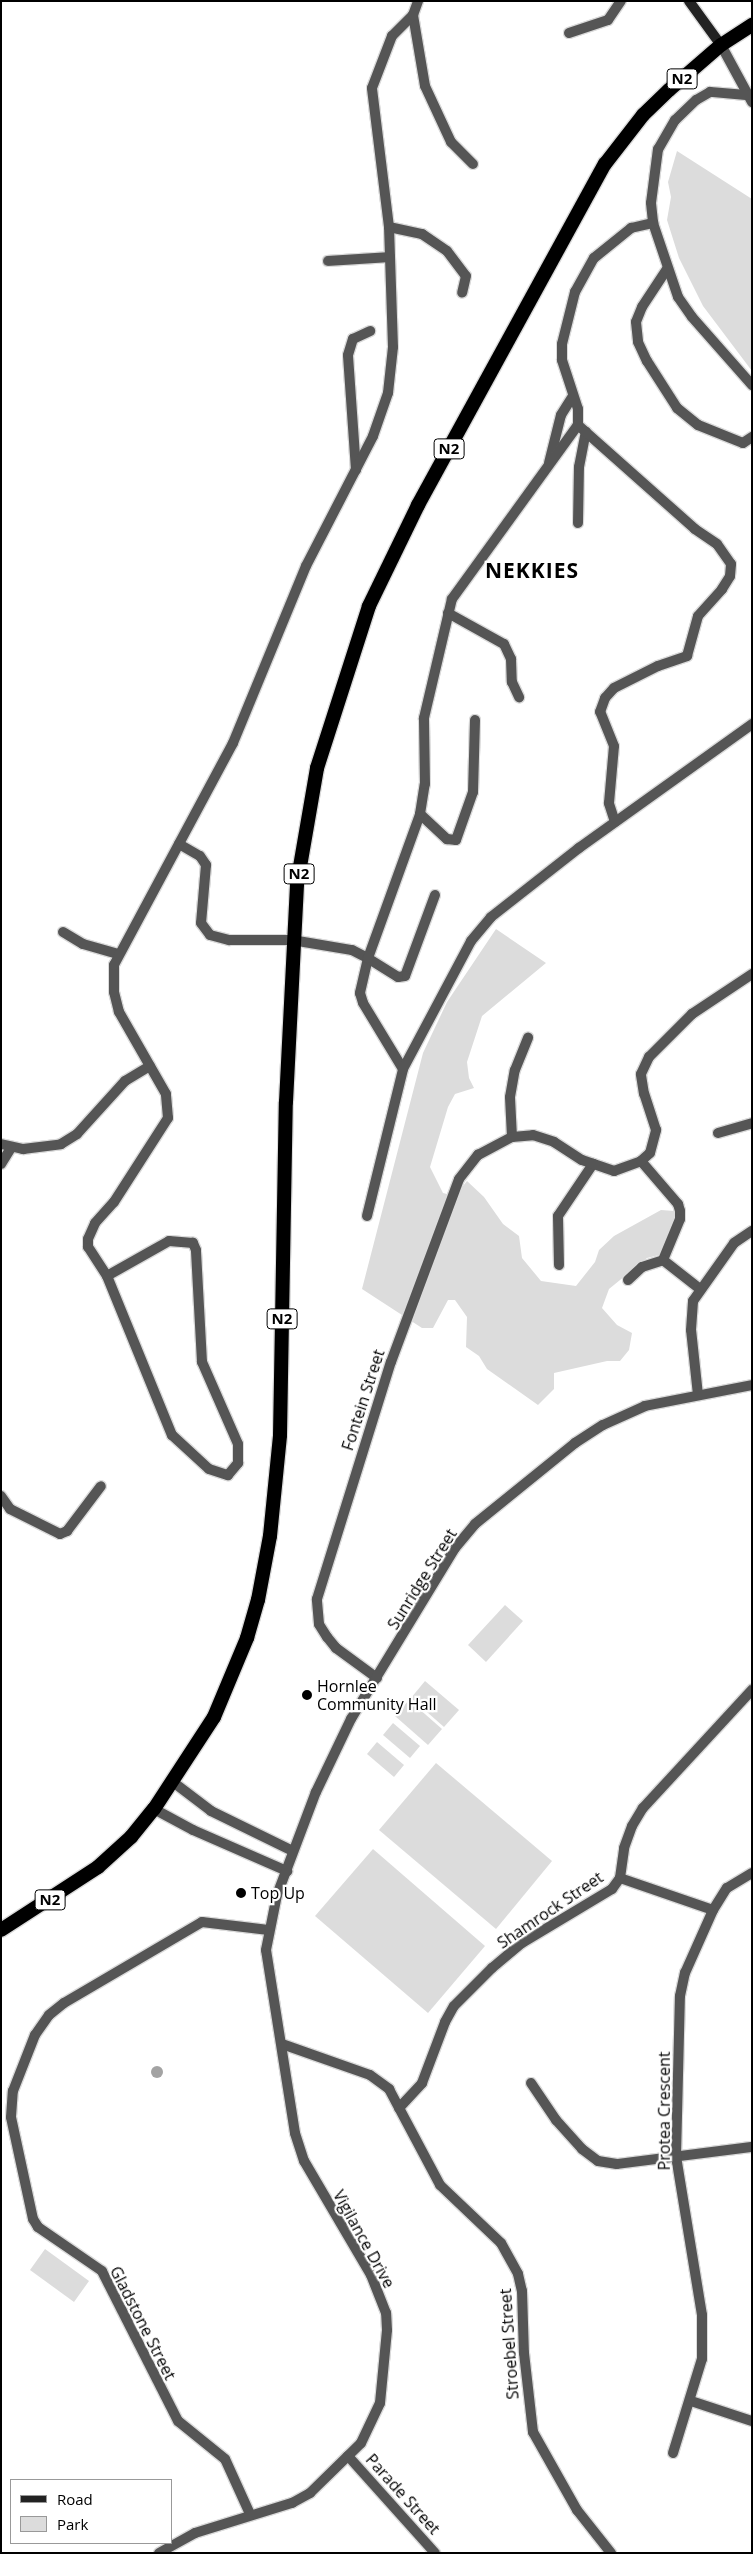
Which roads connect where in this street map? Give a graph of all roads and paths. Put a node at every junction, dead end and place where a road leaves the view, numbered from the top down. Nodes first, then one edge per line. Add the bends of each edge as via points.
1 (418, 1) edge
2 (621, 1) edge
3 (689, 1) edge
4 (413, 15) junction
5 (752, 26) edge
6 (569, 33) dead end
7 (721, 45) junction
8 (749, 98) edge
9 (473, 164) dead end
10 (653, 222) junction
11 (388, 227) junction
12 (390, 257) junction
13 (328, 261) dead end
14 (666, 269) junction
15 (462, 293) dead end
16 (370, 331) dead end
17 (752, 385) edge
18 (572, 396) junction
19 (582, 429) junction
20 (752, 437) edge
21 (547, 468) junction
22 (356, 471) junction
23 (578, 523) dead end
24 (448, 614) junction
25 (519, 697) dead end
26 (475, 720) dead end
27 (752, 724) edge
28 (420, 814) junction
29 (615, 822) junction
30 (179, 844) junction
31 (435, 895) dead end
32 (63, 932) dead end
33 (292, 940) junction
34 (118, 954) junction
35 (368, 958) junction
36 (752, 974) edge
37 (528, 1038) dead end
38 (150, 1066) junction
39 (403, 1069) junction
40 (752, 1123) edge
41 (718, 1133) dead end
42 (512, 1137) junction
43 (1, 1144) edge
44 (11, 1148) junction
45 (641, 1161) junction
46 (1, 1164) edge
47 (593, 1164) junction
48 (367, 1216) dead end
49 (752, 1231) edge
50 (662, 1260) junction
51 (559, 1265) dead end
52 (107, 1276) junction
53 (628, 1280) dead end
54 (700, 1289) junction
55 (752, 1385) edge
56 (698, 1395) junction
57 (101, 1486) dead end
58 (1, 1496) edge
59 (378, 1678) junction
60 (752, 1690) edge
61 (173, 1782) junction
62 (154, 1809) junction
63 (293, 1852) junction
64 (287, 1871) junction
65 (752, 1873) edge
66 (620, 1878) junction
67 (713, 1910) junction
68 (1, 1930) edge
69 (269, 1930) junction
70 (282, 2044) junction
71 (531, 2083) dead end
72 (399, 2108) junction
73 (752, 2147) edge
74 (676, 2157) junction
75 (691, 2400) junction
76 (752, 2421) edge
77 (672, 2453) dead end
78 (348, 2456) junction
79 (250, 2514) junction
80 (431, 2550) edge
81 (159, 2553) edge
82 (611, 2553) edge

1 - 4 street
2 - 6 street via 608,20
3 - 7 main road
4 - 9 street via 426,86 451,142
4 - 11 street via 392,36 372,88
5 - 7 highway, N2
7 - 8 street
7 - 33 highway, N2 via 643,115 605,164 418,506 370,606 317,768 299,874
8 - 10 street via 710,92 696,100 670,127 656,155 651,203
10 - 14 street
10 - 18 street via 631,228 601,250 575,292 562,344 562,360
11 - 12 street
11 - 15 street via 422,234 447,251 466,276
12 - 13 street
12 - 22 street via 392,368 388,393
14 - 17 street via 692,317
14 - 20 street via 636,322 638,342 646,361 677,408 698,425 743,443
16 - 22 street via 353,339 348,355
18 - 19 street
18 - 21 street via 561,415
19 - 21 street
19 - 23 street
19 - 29 street via 695,529 723,549 731,564 730,576 722,589 698,616 687,656 614,688 602,704 602,721 614,746 609,803
21 - 24 street via 452,599
22 - 30 street via 306,566 233,742
24 - 25 street via 504,644 511,659 512,682
24 - 28 street via 424,718 425,784
26 - 28 street via 473,792 458,837 456,840 447,839
27 - 29 street
28 - 35 street
29 - 39 street via 491,917 462,956
30 - 33 street via 200,856 206,865 201,923 210,935 230,940
30 - 34 street
31 - 35 street via 405,976 398,977
32 - 34 street via 83,944
33 - 35 street via 352,950
33 - 61 highway, N2 via 280,1435 270,1536 247,1638 214,1717
34 - 38 street via 113,976 119,1012
35 - 39 street via 361,988 363,1003
36 - 45 street via 692,1014 649,1057 641,1074 656,1130 650,1153
37 - 42 street via 515,1070 510,1097
38 - 44 street via 120,1084 77,1134 61,1144
38 - 52 street via 166,1094 168,1118 88,1238 93,1259
39 - 48 street
40 - 41 street
42 - 47 street, Fontein Street via 533,1135 554,1142
42 - 59 street, Fontein Street via 478,1155 459,1179 391,1362 317,1599 319,1624 327,1637 336,1648
43 - 44 street
44 - 46 street
45 - 47 street, Fontein Street via 614,1171
45 - 50 street via 678,1204 680,1211 680,1219
47 - 51 street via 558,1216
49 - 54 street via 734,1243
50 - 53 street via 642,1267
50 - 54 street
52 - 52 street via 169,1241 193,1243 202,1362 238,1444 238,1463 228,1475 209,1469 172,1435
54 - 56 street via 693,1301 690,1330
55 - 56 street, Sunridge Street
56 - 59 street, Sunridge Street via 645,1406 603,1425 575,1443 476,1524 456,1548
57 - 58 street via 67,1531 60,1534 10,1509
59 - 63 street, Sunridge Street via 338,1746
60 - 66 street, Shamrock Street via 643,1808 624,1848
61 - 62 highway, N2
61 - 63 street via 211,1811
62 - 64 street via 193,1830
62 - 68 highway, N2 via 131,1837 98,1867
63 - 64 street, Vigilance Drive
64 - 69 street, Vigilance Drive
65 - 67 street, Protea Crescent via 728,1888
66 - 67 street
66 - 72 street, Shamrock Street via 612,1889 522,1944 454,2006 444,2022 422,2083
67 - 74 street, Protea Crescent via 685,1973 680,1996
69 - 70 street, Vigilance Drive via 266,1950 268,1972
69 - 79 street, Gladstone Street via 202,1922 64,2003 49,2015 35,2035 13,2091 11,2117 33,2220 102,2271 178,2421 225,2459
70 - 72 street, Stroebel Street via 370,2075 389,2089
70 - 78 street, Vigilance Drive via 295,2133 304,2160 371,2275 386,2313 380,2403 361,2444
71 - 74 street via 556,2120 582,2149 598,2161 617,2164
72 - 82 street, Stroebel Street via 440,2185 501,2243 512,2262 522,2291 524,2353 533,2432 577,2510
73 - 74 street
74 - 75 street, Protea Crescent via 702,2315 702,2359
75 - 76 street
75 - 77 street, Protea Crescent
78 - 79 street, Vigilance Drive via 310,2493 292,2503
78 - 80 street, Parade Street
79 - 81 street, Vigilance Drive via 195,2533

